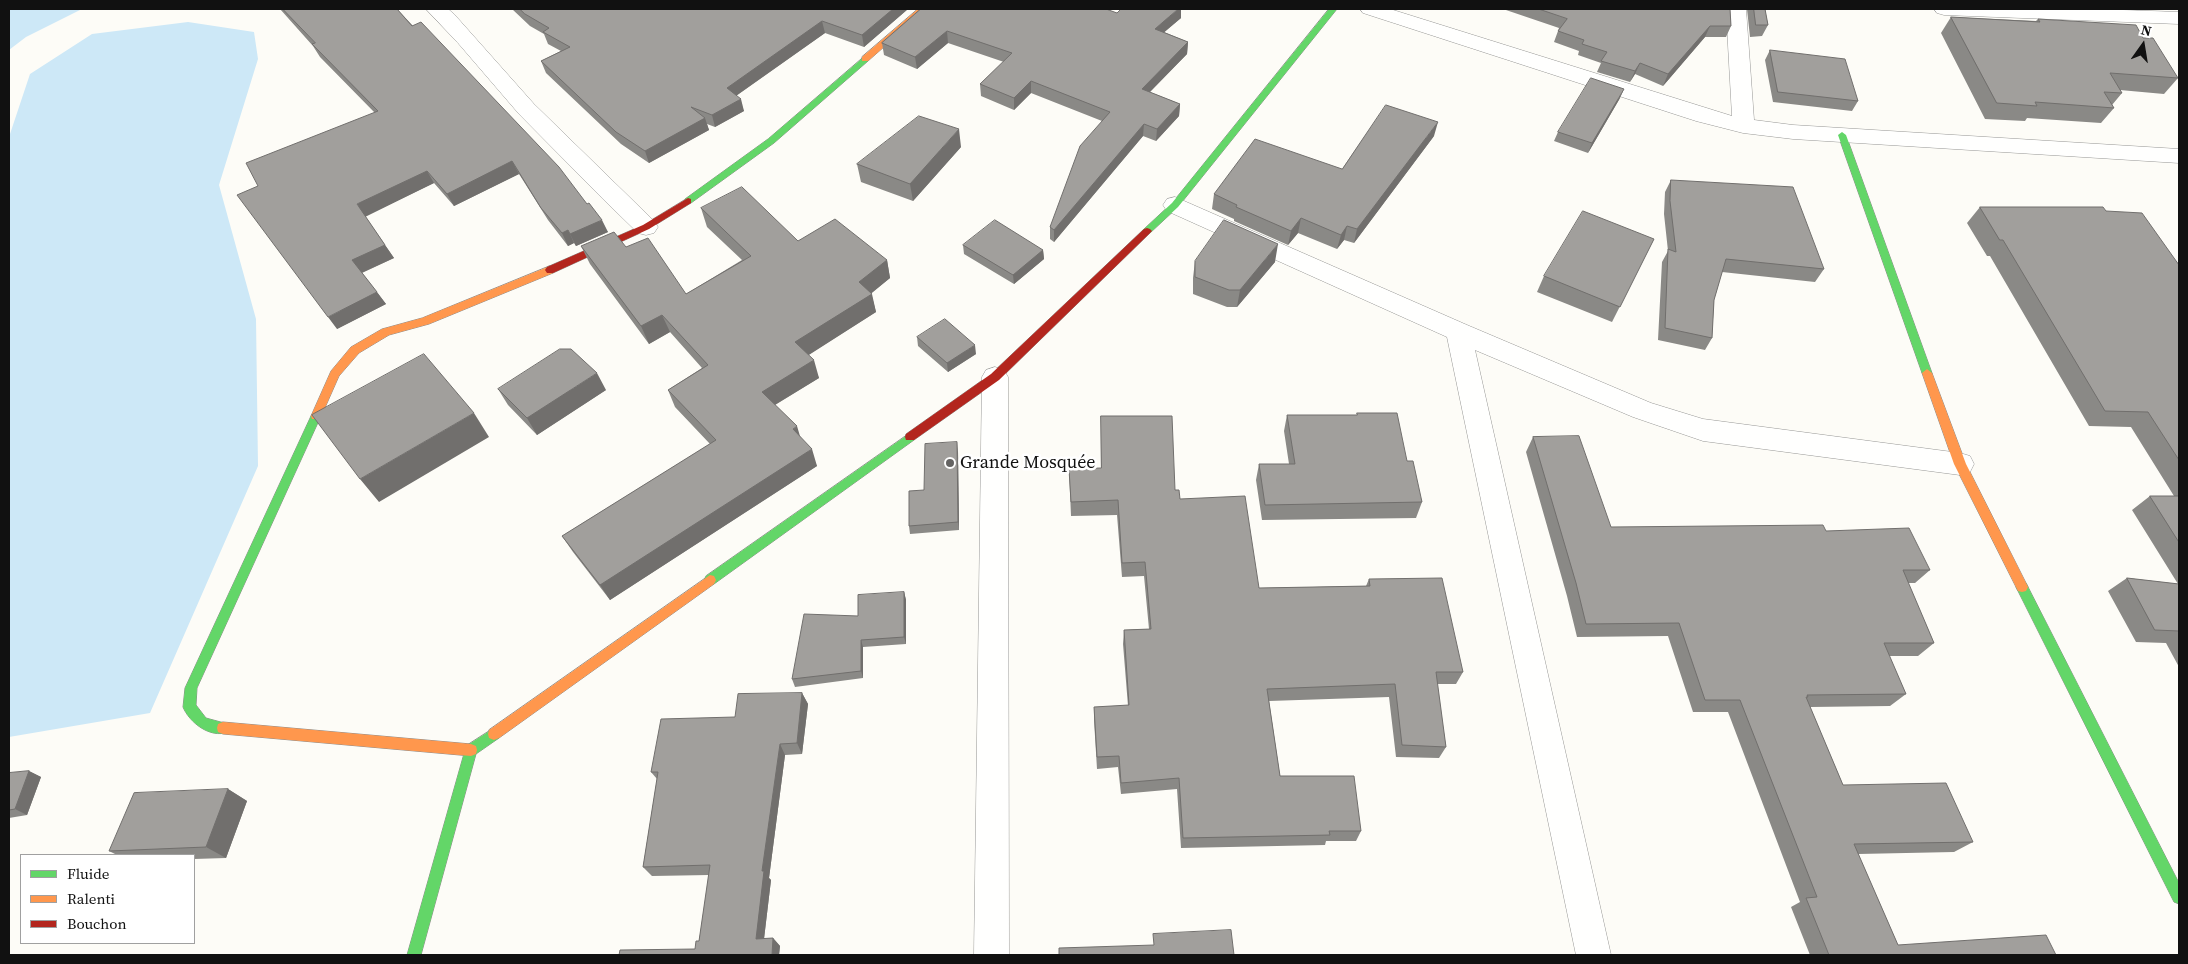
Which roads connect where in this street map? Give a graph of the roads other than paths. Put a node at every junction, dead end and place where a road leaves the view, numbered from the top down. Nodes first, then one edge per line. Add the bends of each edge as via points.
1 (436, 9) edge
2 (922, 9) edge
3 (1332, 9) edge
4 (1370, 9) edge
5 (1736, 9) edge
6 (1944, 9) edge
7 (2170, 15) edge
8 (1743, 126) junction
9 (1842, 135) junction
10 (2178, 158) edge
11 (1175, 205) junction
12 (646, 227) junction
13 (1458, 332) junction
14 (995, 377) junction
15 (1960, 464) junction
16 (471, 750) junction
17 (2179, 897) edge
18 (414, 955) edge
19 (990, 955) edge
20 (1594, 955) edge

1 - 12 street via 454,24 571,155
2 - 12 street via 771,141 705,190
3 - 11 street
4 - 8 street
5 - 8 street
6 - 7 street
8 - 9 street
9 - 10 street
9 - 15 street
11 - 13 street
11 - 14 street
12 - 16 street via 510,288 426,321 386,332 355,350 335,374 191,688 189,706 202,723 226,728
13 - 15 street via 1642,410 1703,430
13 - 20 street
14 - 16 street
14 - 19 street
15 - 17 street
16 - 18 street

